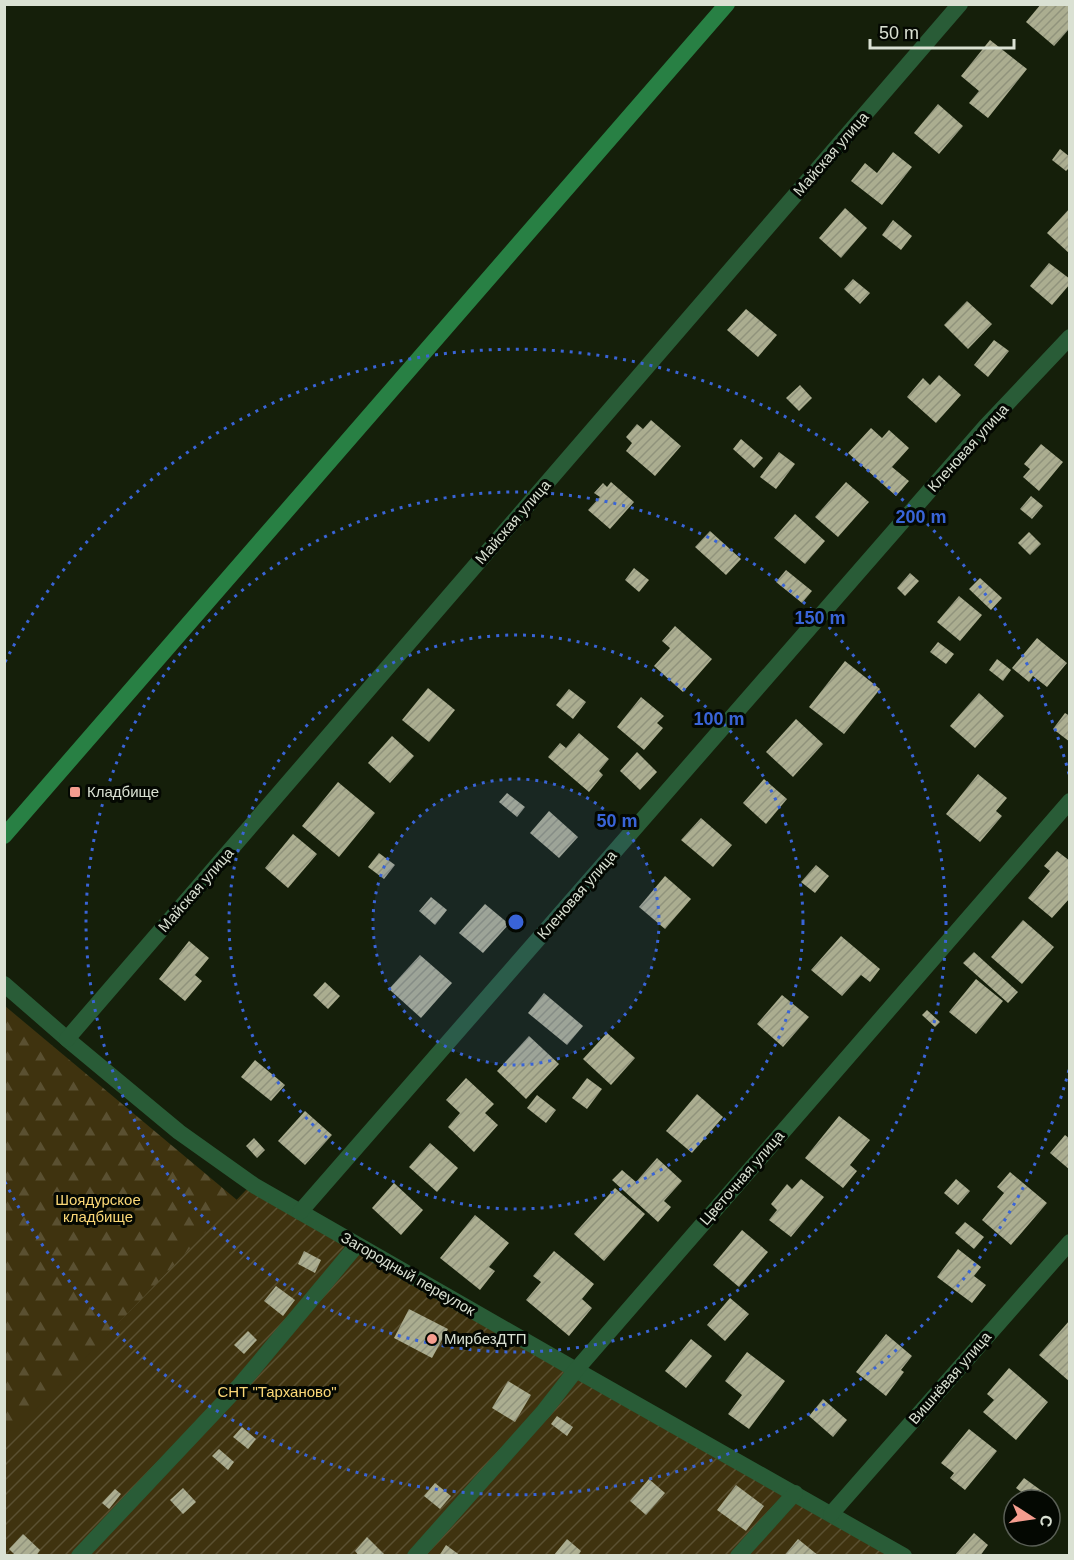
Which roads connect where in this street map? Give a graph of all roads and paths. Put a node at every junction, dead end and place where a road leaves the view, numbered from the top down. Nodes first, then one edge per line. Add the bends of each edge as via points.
1 (727, 4) edge
2 (960, 4) edge
3 (1070, 337) edge
4 (1070, 801) edge
5 (4, 836) edge
6 (4, 984) edge
7 (67, 1039) junction
8 (300, 1212) junction
9 (1070, 1242) edge
10 (357, 1245) junction
11 (576, 1370) junction
12 (795, 1493) junction
13 (831, 1514) junction
14 (80, 1556) edge
15 (415, 1556) edge
16 (738, 1556) edge
17 (904, 1556) edge

1 - 5 main road
2 - 7 street, Майская улица
3 - 8 street, Кленовая улица via 977,436
4 - 11 street, Цветочная улица
6 - 7 street, Загородный переулок
7 - 8 street, Загородный переулок via 179,1132 255,1186
8 - 10 street, Загородный переулок
9 - 13 street, Вишнёвая улица
10 - 11 street, Загородный переулок
10 - 14 street via 240,1385
11 - 12 street, Загородный переулок
11 - 15 street, Цветочная улица
12 - 13 street, Загородный переулок
12 - 16 street
13 - 17 street, Загородный переулок

